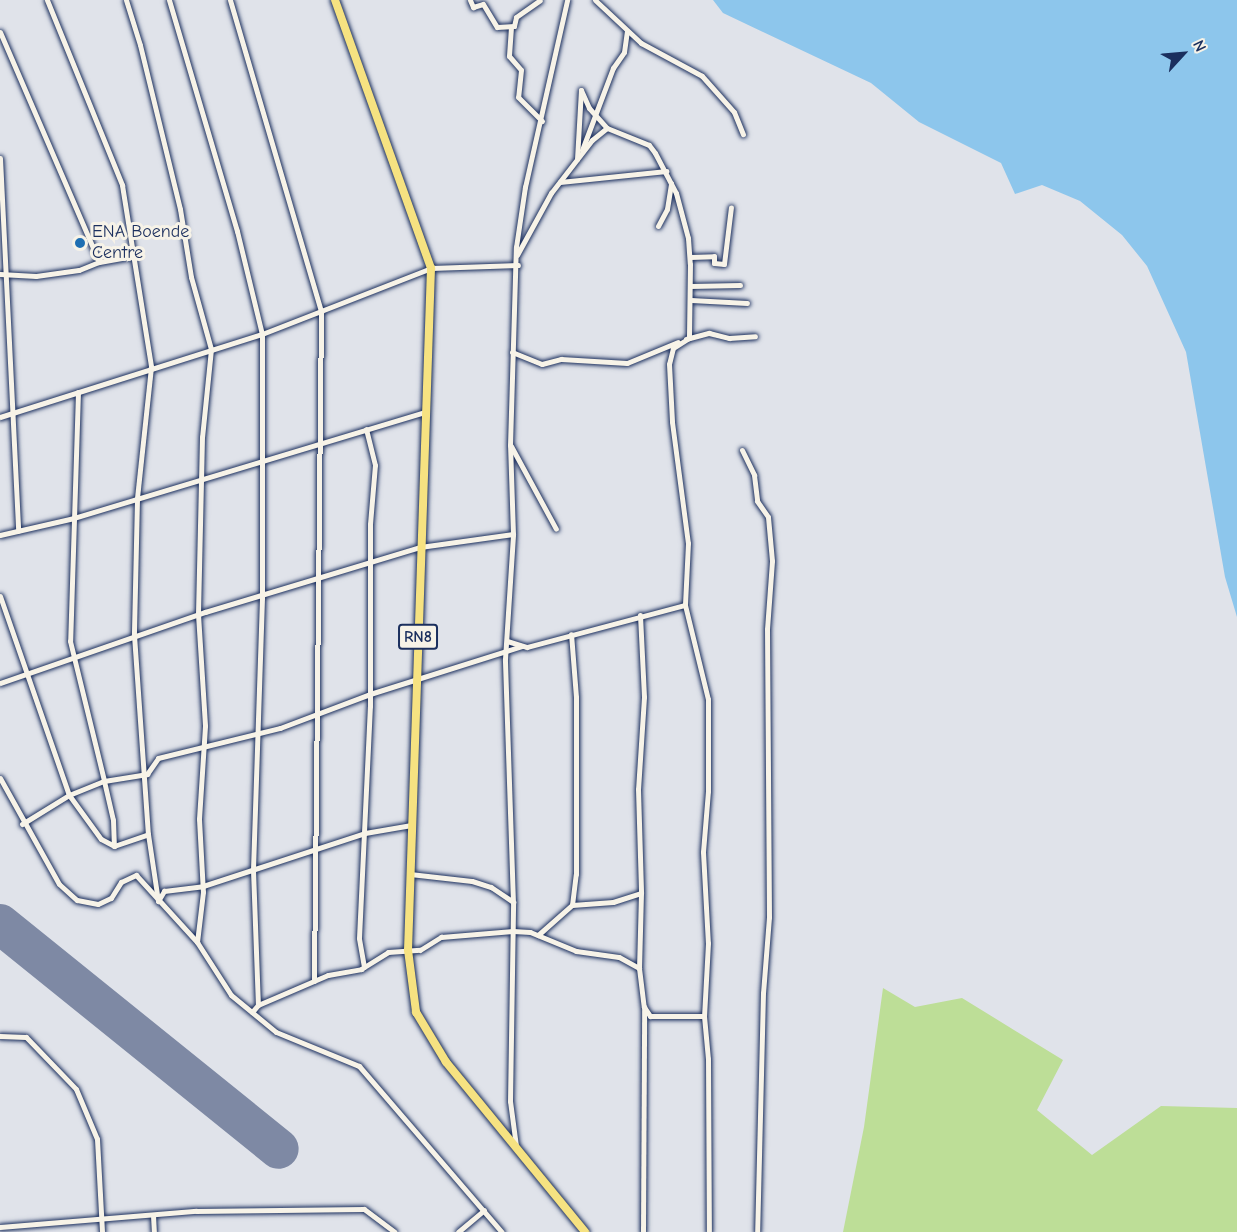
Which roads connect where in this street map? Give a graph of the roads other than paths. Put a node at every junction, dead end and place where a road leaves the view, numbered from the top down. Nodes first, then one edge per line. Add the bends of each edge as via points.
1 (47, 0) edge
2 (126, 0) edge
3 (169, 0) edge
4 (230, 0) edge
5 (335, 0) edge
6 (470, 0) edge
7 (540, 0) edge
8 (567, 0) edge
9 (595, 0) edge
10 (511, 27) junction
11 (627, 31) junction
12 (0, 32) edge
13 (596, 114) junction
14 (542, 121) junction
15 (607, 128) junction
16 (743, 134) dead end
17 (579, 157) junction
18 (0, 158) edge
19 (666, 171) junction
20 (671, 182) junction
21 (559, 183) junction
22 (731, 207) dead end
23 (658, 226) dead end
24 (517, 255) junction
25 (134, 256) junction
26 (690, 257) junction
27 (99, 262) junction
28 (518, 265) junction
29 (431, 268) junction
30 (8, 273) junction
31 (0, 274) edge
32 (740, 285) dead end
33 (690, 286) junction
34 (691, 300) junction
35 (747, 303) dead end
36 (321, 312) junction
37 (262, 334) junction
38 (755, 336) dead end
39 (689, 338) junction
40 (211, 349) junction
41 (512, 352) junction
42 (151, 367) junction
43 (78, 392) junction
44 (425, 412) junction
45 (15, 413) junction
46 (0, 417) edge
47 (366, 429) junction
48 (323, 443) junction
49 (510, 445) junction
50 (742, 450) dead end
51 (262, 461) junction
52 (203, 480) junction
53 (137, 499) junction
54 (74, 518) junction
55 (556, 529) dead end
56 (18, 531) junction
57 (513, 534) junction
58 (0, 535) edge
59 (420, 548) junction
60 (372, 562) junction
61 (320, 579) junction
62 (0, 596) edge
63 (262, 598) junction
64 (685, 605) junction
65 (198, 614) junction
66 (640, 615) junction
67 (571, 634) junction
68 (134, 635) junction
69 (507, 641) junction
70 (522, 646) junction
71 (506, 652) junction
72 (73, 658) junction
73 (29, 672) junction
74 (418, 678) junction
75 (0, 683) edge
76 (370, 694) junction
77 (318, 713) junction
78 (258, 734) junction
79 (205, 747) junction
80 (147, 774) junction
81 (0, 778) edge
82 (104, 781) junction
83 (69, 795) junction
84 (22, 824) junction
85 (411, 825) junction
86 (365, 833) junction
87 (148, 834) junction
88 (114, 846) junction
89 (316, 852) junction
90 (253, 870) junction
91 (410, 874) junction
92 (203, 886) junction
93 (642, 893) junction
94 (158, 900) junction
95 (513, 903) junction
96 (572, 904) junction
97 (513, 931) junction
98 (538, 935) junction
99 (197, 942) junction
100 (408, 950) junction
101 (364, 967) junction
102 (639, 968) junction
103 (314, 981) junction
104 (258, 1005) junction
105 (644, 1007) junction
106 (252, 1012) junction
107 (704, 1016) junction
108 (0, 1036) edge
109 (517, 1153) junction
110 (484, 1210) junction
111 (153, 1215) junction
112 (102, 1218) junction
113 (0, 1227) edge
114 (40, 1228) edge
115 (102, 1232) edge
116 (154, 1232) edge
117 (394, 1232) edge
118 (458, 1232) edge
119 (502, 1232) edge
120 (585, 1232) edge
121 (642, 1232) edge
122 (709, 1232) edge
123 (757, 1232) edge

1 - 25 street via 122,185
2 - 40 street via 180,209 191,278
3 - 37 street via 237,231
4 - 36 street
5 - 29 main road, RN8
6 - 10 street via 473,7 483,4 497,27
7 - 10 street via 516,17
8 - 14 street
9 - 11 street
10 - 14 street via 509,56 521,70 518,97
11 - 13 street via 624,52 613,68
11 - 16 street via 673,63 702,76 734,112
12 - 27 street
13 - 15 street
13 - 17 street
13 - 17 street via 581,90
14 - 24 street via 525,187
15 - 17 street
15 - 19 street via 649,146
17 - 21 street
18 - 30 street
19 - 20 street
19 - 21 street
20 - 23 street via 667,209
20 - 26 street via 686,228
21 - 24 street
22 - 26 street via 724,264 714,263 714,256
24 - 28 street
25 - 27 street
25 - 42 street
26 - 33 street
27 - 30 street via 79,270 36,276
28 - 29 street
28 - 41 street
29 - 36 street
29 - 44 main road, RN8
30 - 31 street
30 - 45 street
32 - 33 street
33 - 34 street
34 - 35 street
34 - 39 street
36 - 37 street
36 - 48 street
37 - 40 street
37 - 51 street
38 - 39 street via 729,338 708,333
39 - 41 street via 627,363 561,359 542,364
39 - 64 street via 673,348 669,364 672,422 688,543
40 - 42 street
40 - 52 street via 202,437
41 - 49 street
42 - 43 street
42 - 53 street
43 - 45 street
43 - 54 street
44 - 47 street
44 - 59 main road, RN8
45 - 46 street
45 - 56 street
47 - 48 street
47 - 60 street via 375,465
48 - 51 street
48 - 61 street
49 - 55 street
49 - 57 street
50 - 123 street via 756,481 758,501 768,517 772,561 767,629 769,917 763,993
51 - 52 street
51 - 63 street
52 - 53 street
52 - 65 street
53 - 54 street
53 - 68 street
54 - 56 street
54 - 72 street
56 - 58 street
57 - 59 street
57 - 69 street
59 - 60 street
59 - 74 main road, RN8
60 - 61 street
60 - 76 street
61 - 63 street
61 - 77 street
62 - 73 street
63 - 65 street
63 - 78 street
64 - 66 street
64 - 107 street via 708,699 708,791 703,852 708,982
65 - 68 street
65 - 79 street
66 - 67 street
66 - 93 street via 644,697 638,827
67 - 70 street
67 - 96 street via 576,697 576,874
68 - 72 street
68 - 80 street
69 - 70 street
69 - 71 street
70 - 71 street
71 - 74 street
71 - 95 street
72 - 73 street
72 - 82 street
73 - 75 street
73 - 83 street
74 - 76 street
74 - 85 main road, RN8
76 - 77 street
76 - 86 street
77 - 78 street
77 - 89 street
78 - 79 street
78 - 90 street
79 - 80 street via 158,758
79 - 92 street via 199,819
80 - 82 street
80 - 87 street
81 - 84 street
82 - 83 street
82 - 88 street
83 - 84 street
83 - 88 street via 101,839
84 - 94 street via 59,884 77,900 98,904 111,898 121,882 136,875
85 - 86 street
85 - 91 main road, RN8
86 - 89 street
86 - 101 street via 359,938
87 - 88 street
87 - 94 street
89 - 90 street
89 - 103 street
90 - 92 street
90 - 104 street
91 - 95 street via 472,881 491,887
91 - 100 main road, RN8
92 - 94 street via 164,891
92 - 99 street
93 - 96 street via 613,902
93 - 102 street
94 - 99 street
95 - 97 street
96 - 98 street
97 - 98 street
97 - 100 street via 441,937 420,950
97 - 109 street via 510,1101
98 - 102 street via 576,951 619,957
99 - 106 street via 231,995
100 - 101 street via 388,952
100 - 109 main road, RN8 via 416,1012 428,1038
101 - 103 street
102 - 105 street
103 - 104 street
104 - 106 street
105 - 107 street via 650,1016
105 - 121 street
106 - 110 street via 276,1032 359,1066
107 - 122 street via 708,1059
108 - 112 street via 26,1037 76,1089 97,1139
109 - 120 main road, RN8
110 - 118 street
110 - 119 street
111 - 112 street
111 - 116 street
111 - 117 street via 364,1209
112 - 114 street
112 - 115 street
113 - 114 street

